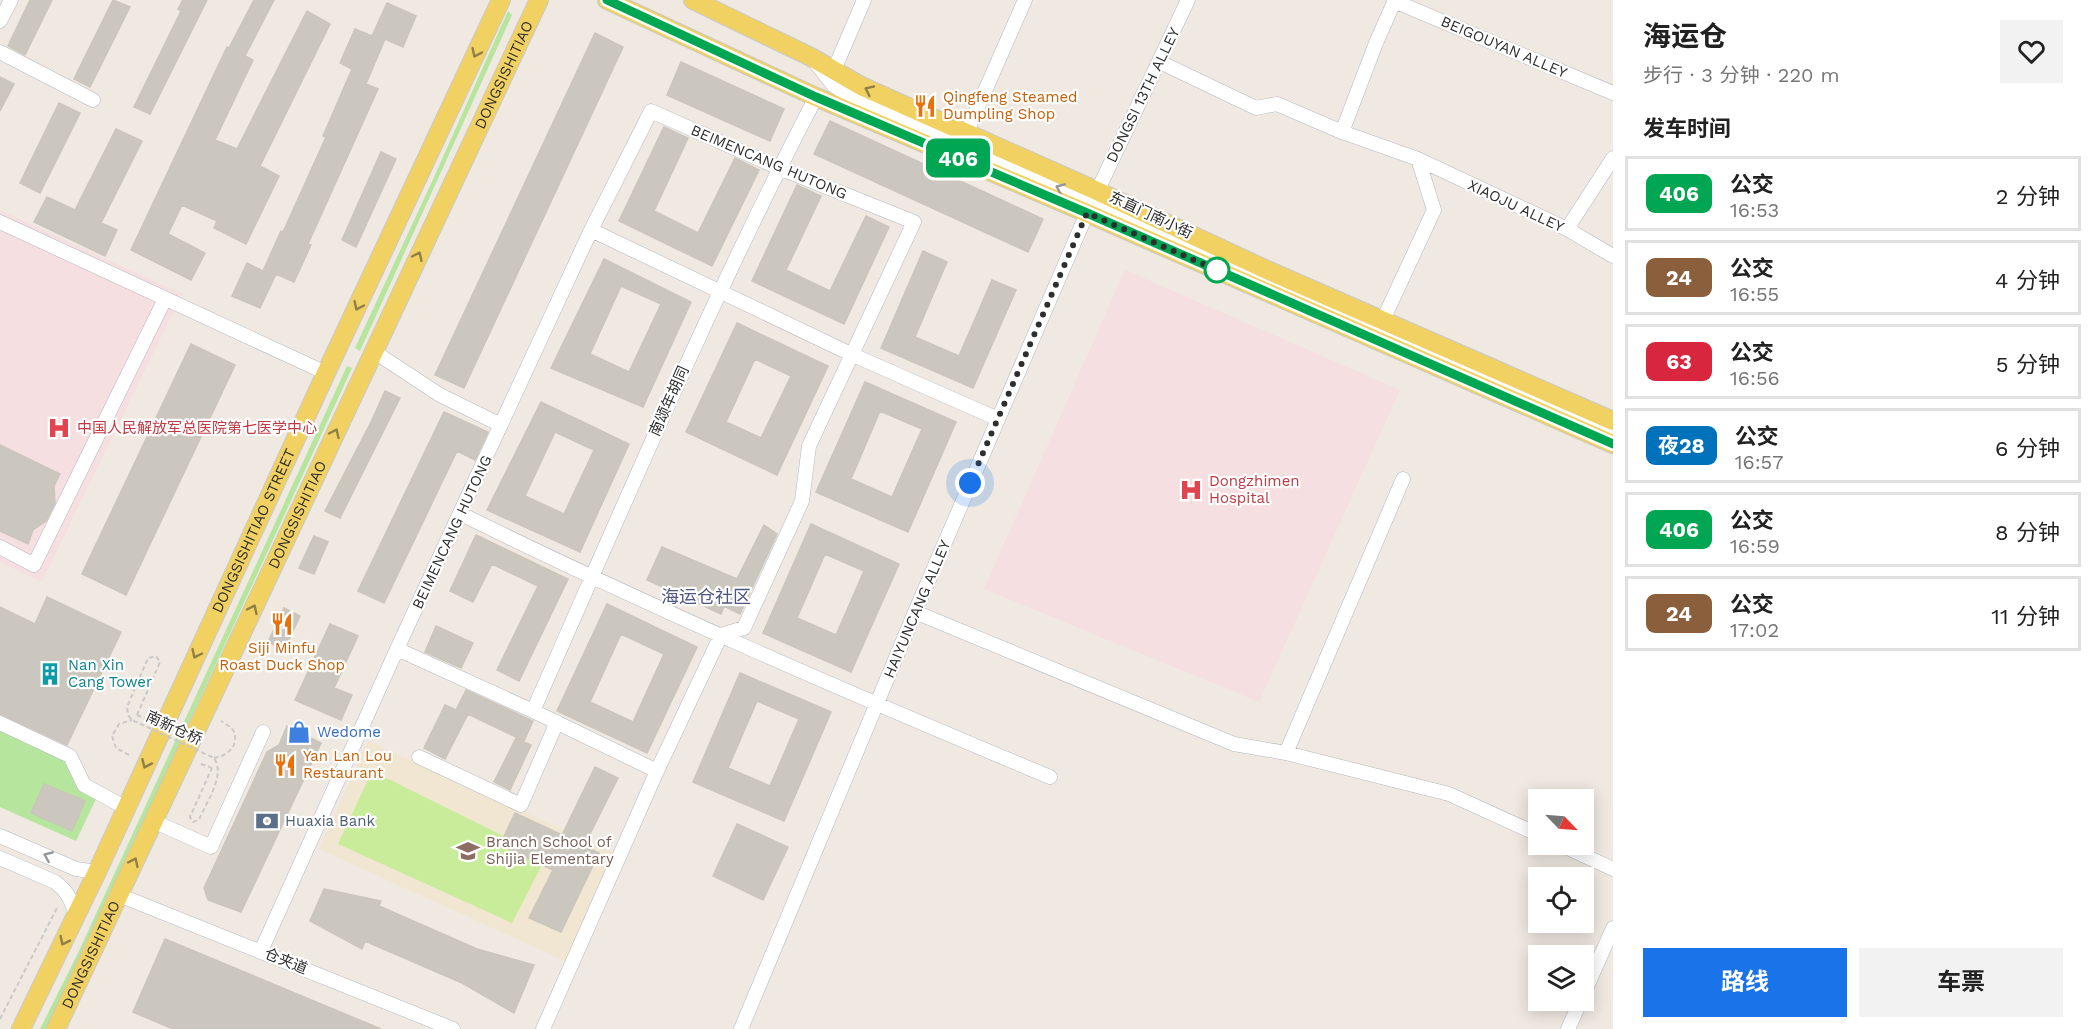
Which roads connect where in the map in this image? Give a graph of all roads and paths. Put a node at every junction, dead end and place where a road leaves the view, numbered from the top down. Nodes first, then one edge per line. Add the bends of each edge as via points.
1 (10, 0) edge
2 (501, 0) edge
3 (539, 0) edge
4 (607, 0) edge
5 (864, 0) edge
6 (1025, 0) edge
7 (1188, 0) edge
8 (1394, 1) edge
9 (702, 2) edge
10 (0, 21) edge
11 (0, 52) edge
12 (811, 57) junction
13 (1160, 62) junction
14 (834, 70) junction
15 (1613, 93) edge
16 (816, 97) junction
17 (93, 100) dead end
18 (1342, 132) junction
19 (966, 134) junction
20 (1613, 158) edge
21 (1418, 159) junction
22 (779, 168) junction
23 (1092, 202) junction
24 (0, 222) edge
25 (1567, 229) junction
26 (591, 230) junction
27 (1613, 256) edge
28 (720, 290) junction
29 (165, 299) junction
30 (1383, 320) junction
31 (373, 351) junction
32 (853, 355) junction
33 (326, 373) junction
34 (998, 419) junction
35 (1613, 421) edge
36 (501, 425) junction
37 (1613, 432) edge
38 (1613, 444) edge
39 (1403, 479) dead end
40 (461, 514) junction
41 (0, 547) edge
42 (591, 578) junction
43 (915, 612) junction
44 (721, 635) junction
45 (397, 649) junction
46 (876, 705) junction
47 (533, 711) junction
48 (146, 719) dead end
49 (132, 720) junction
50 (221, 721) dead end
51 (557, 722) junction
52 (0, 723) edge
53 (263, 732) dead end
54 (1286, 753) junction
55 (129, 755) dead end
56 (419, 757) dead end
57 (214, 758) junction
58 (201, 764) dead end
59 (657, 771) junction
60 (1050, 777) dead end
61 (126, 808) junction
62 (153, 821) junction
63 (1528, 830) edge
64 (0, 836) edge
65 (1583, 855) edge
66 (0, 858) edge
67 (1613, 869) edge
68 (97, 872) junction
69 (66, 890) junction
70 (119, 895) junction
71 (77, 915) junction
72 (1613, 928) edge
73 (261, 951) junction
74 (1594, 971) edge
75 (1576, 1011) edge
76 (0, 1019) edge
77 (21, 1029) edge
78 (56, 1029) edge
79 (453, 1029) edge
80 (543, 1029) edge
81 (741, 1029) edge
82 (1568, 1029) edge

1 - 10 street
2 -> 33 main road, DONGSISHITIAO STREET
31 -> 3 main road, DONGSISHITIAO
4 - 16 main road, 东直门南小街
5 - 14 street
6 - 19 street
7 - 13 street, DONGSI 13TH ALLEY
8 - 15 street, BEIGOUYAN ALLEY
8 - 18 street
9 - 12 main road, 东直门南小街
11 - 17 street
12 - 14 main road, 东直门南小街
23 -> 12 street via 855,99 833,85
13 - 18 street, XIAOJU ALLEY via 1256,108 1277,104
13 - 23 street, DONGSI 13TH ALLEY
19 -> 14 main road, 东直门南小街
16 - 22 street, 南颂年胡同
16 - 23 main road, 东直门南小街
18 - 21 street, XIAOJU ALLEY
19 - 23 main road, 东直门南小街
20 - 25 street
21 - 25 street, XIAOJU ALLEY
21 - 30 street via 1434,210
22 - 26 street, BEIMENCANG HUTONG via 651,111
22 - 28 street, 南颂年胡同
22 - 32 street, BEIMENCANG HUTONG via 914,222
23 - 30 main road, 东直门南小街
23 - 34 street, HAIYUNCANG ALLEY
23 - 37 street
23 - 38 main road, 东直门南小街
24 - 29 street
25 - 27 street, XIAOJU ALLEY
26 - 28 street
26 - 36 street, BEIMENCANG HUTONG
28 - 32 street
28 - 42 street, 南颂年胡同
29 - 33 street
29 - 41 street via 34,565
30 - 35 main road, 东直门南小街
31 - 36 street via 440,395
62 -> 31 main road, DONGSISHITIAO
32 - 34 street
32 - 44 street, BEIMENCANG HUTONG via 809,446 802,501 744,628
33 -> 61 main road, DONGSISHITIAO STREET
34 - 43 street, HAIYUNCANG ALLEY
36 - 40 street, BEIMENCANG HUTONG
39 - 54 street
40 - 42 street
40 - 45 street, BEIMENCANG HUTONG
42 - 44 street
42 - 47 street, 南颂年胡同
43 - 46 street, HAIYUNCANG ALLEY
43 - 54 street via 1234,744
44 - 46 street
44 - 59 street
45 - 47 street
45 - 73 street, BEIMENCANG HUTONG
46 - 60 street
46 - 81 street, HAIYUNCANG ALLEY
47 - 51 street
48 - 49 path, 南新仓桥, bridge via 137,715 160,662 156,656 148,658 127,706
49 - 55 path via 118,723 112,735 120,752
49 - 57 path, 南新仓桥, bridge
50 - 57 path via 235,732 234,744 227,754
51 - 56 street via 521,804
51 - 59 street
52 - 61 street via 70,756 84,785
53 - 62 street via 211,847
54 - 63 street via 1449,794
57 - 58 path, 南新仓桥, bridge via 218,776 199,820 194,822 190,817 212,768
59 - 80 street
61 - 68 main road, DONGSISHITIAO STREET
70 -> 62 main road, DONGSISHITIAO
68 -> 64 street via 76,868
65 - 67 street
66 - 69 street
68 - 71 main road, DONGSISHITIAO STREET
69 - 71 street
69 - 76 path
70 - 73 street, 仓夹道
70 - 78 main road, DONGSISHITIAO
71 -> 77 main road, DONGSISHITIAO STREET
72 - 74 street
73 - 79 street, 仓夹道
75 - 82 street

